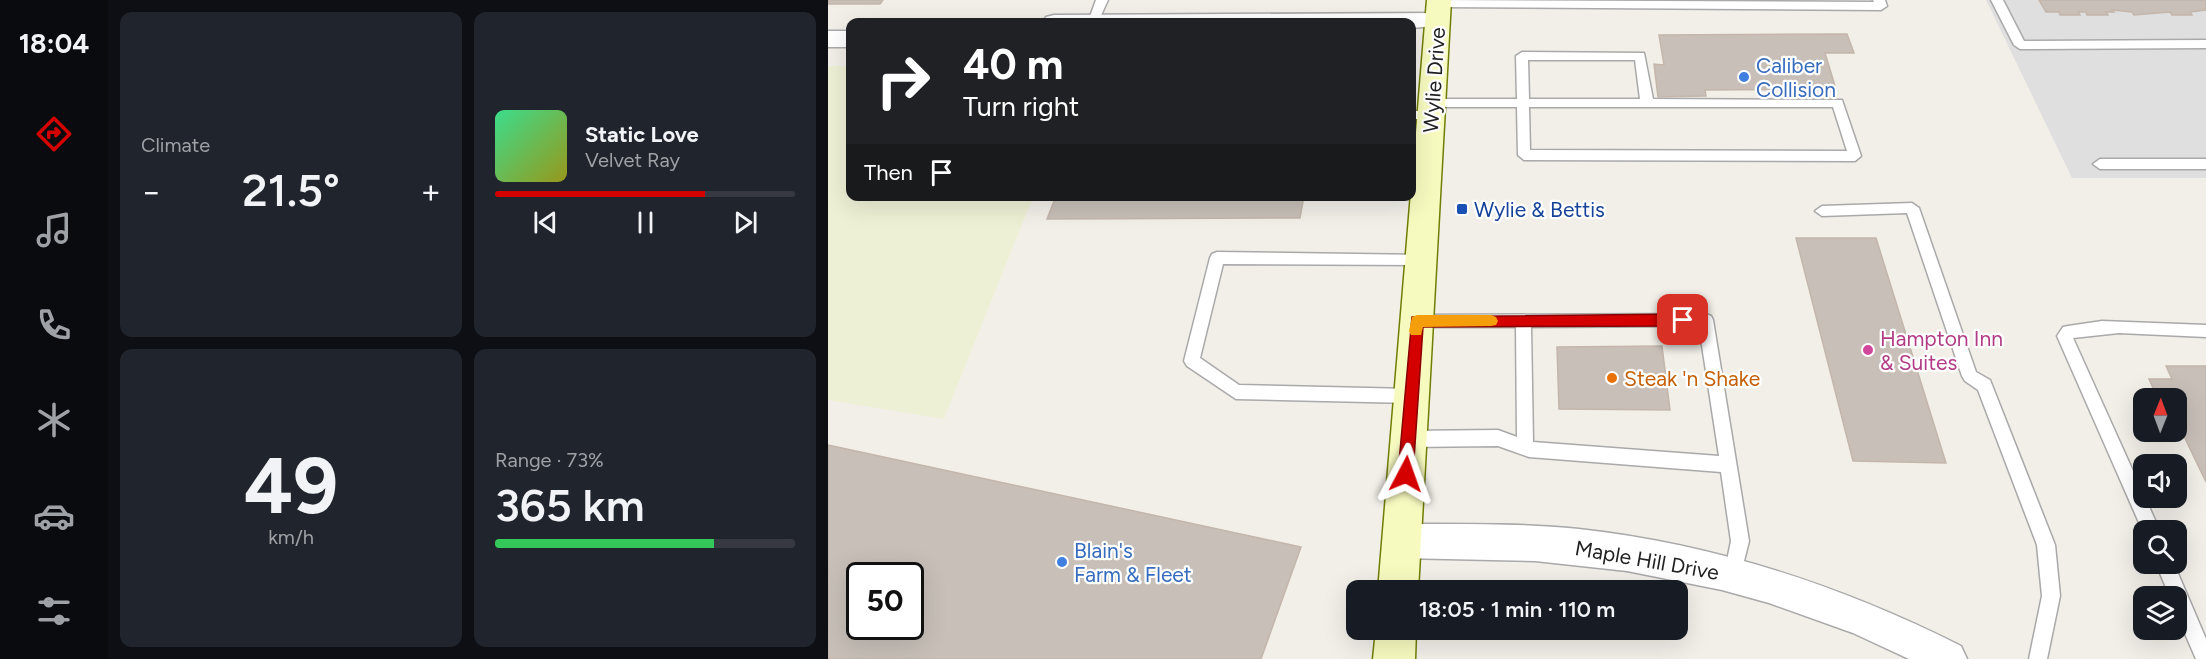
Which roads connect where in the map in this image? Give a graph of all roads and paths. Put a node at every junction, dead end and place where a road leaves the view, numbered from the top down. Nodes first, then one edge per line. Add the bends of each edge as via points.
1 (1879, 0) edge
2 (1997, 0) edge
3 (1522, 2) edge
4 (1815, 3) edge
5 (1439, 8) edge
6 (1098, 10) edge
7 (1069, 18) edge
8 (1170, 18) edge
9 (1253, 18) edge
10 (828, 39) edge
11 (846, 39) edge
12 (2206, 44) edge
13 (1523, 103) junction
14 (1647, 103) junction
15 (1425, 111) edge
16 (2100, 164) dead end
17 (2206, 164) edge
18 (1822, 211) dead end
19 (1421, 259) junction
20 (1523, 320) junction
21 (1417, 321) junction
22 (2206, 331) edge
23 (1411, 396) junction
24 (1408, 439) junction
25 (1525, 448) junction
26 (1728, 465) junction
27 (2146, 520) edge
28 (1401, 541) junction
29 (2169, 574) edge
30 (1733, 575) junction
31 (1399, 580) edge
32 (1395, 640) edge
33 (1394, 659) edge
34 (1948, 659) edge
35 (2038, 659) edge
36 (2205, 659) edge

1 - 4 lane via 1881,6
2 - 12 lane via 2020,45
3 - 4 lane
3 - 5 lane
5 - 9 street
5 - 15 main road, Wylie Drive
6 - 7 street
6 - 8 street
10 - 11 street
13 - 14 lane
13 - 14 lane via 1522,56 1640,56
13 - 14 lane via 1524,155 1855,156 1838,103
13 - 15 lane
15 - 19 main road, Wylie Drive
16 - 17 lane
18 - 35 lane via 1912,208 1971,376 1984,385 2046,545 2051,596
19 - 21 main road, Wylie Drive
19 - 23 lane via 1217,258 1192,361 1236,392
20 - 21 lane
20 - 25 lane
20 - 26 lane via 1706,320
21 - 23 main road, Wylie Drive
22 - 27 lane via 2108,328 2081,329 2065,336
23 - 24 main road, Wylie Drive
24 - 25 lane via 1498,438
24 - 28 main road, Wylie Drive
25 - 26 lane
26 - 30 lane via 1740,541
28 - 30 street, Maple Hill Drive via 1579,547 1675,561
28 - 31 main road, Wylie Drive
29 - 36 lane
30 - 34 street, Maple Hill Drive via 1818,599 1898,632
32 - 33 main road

